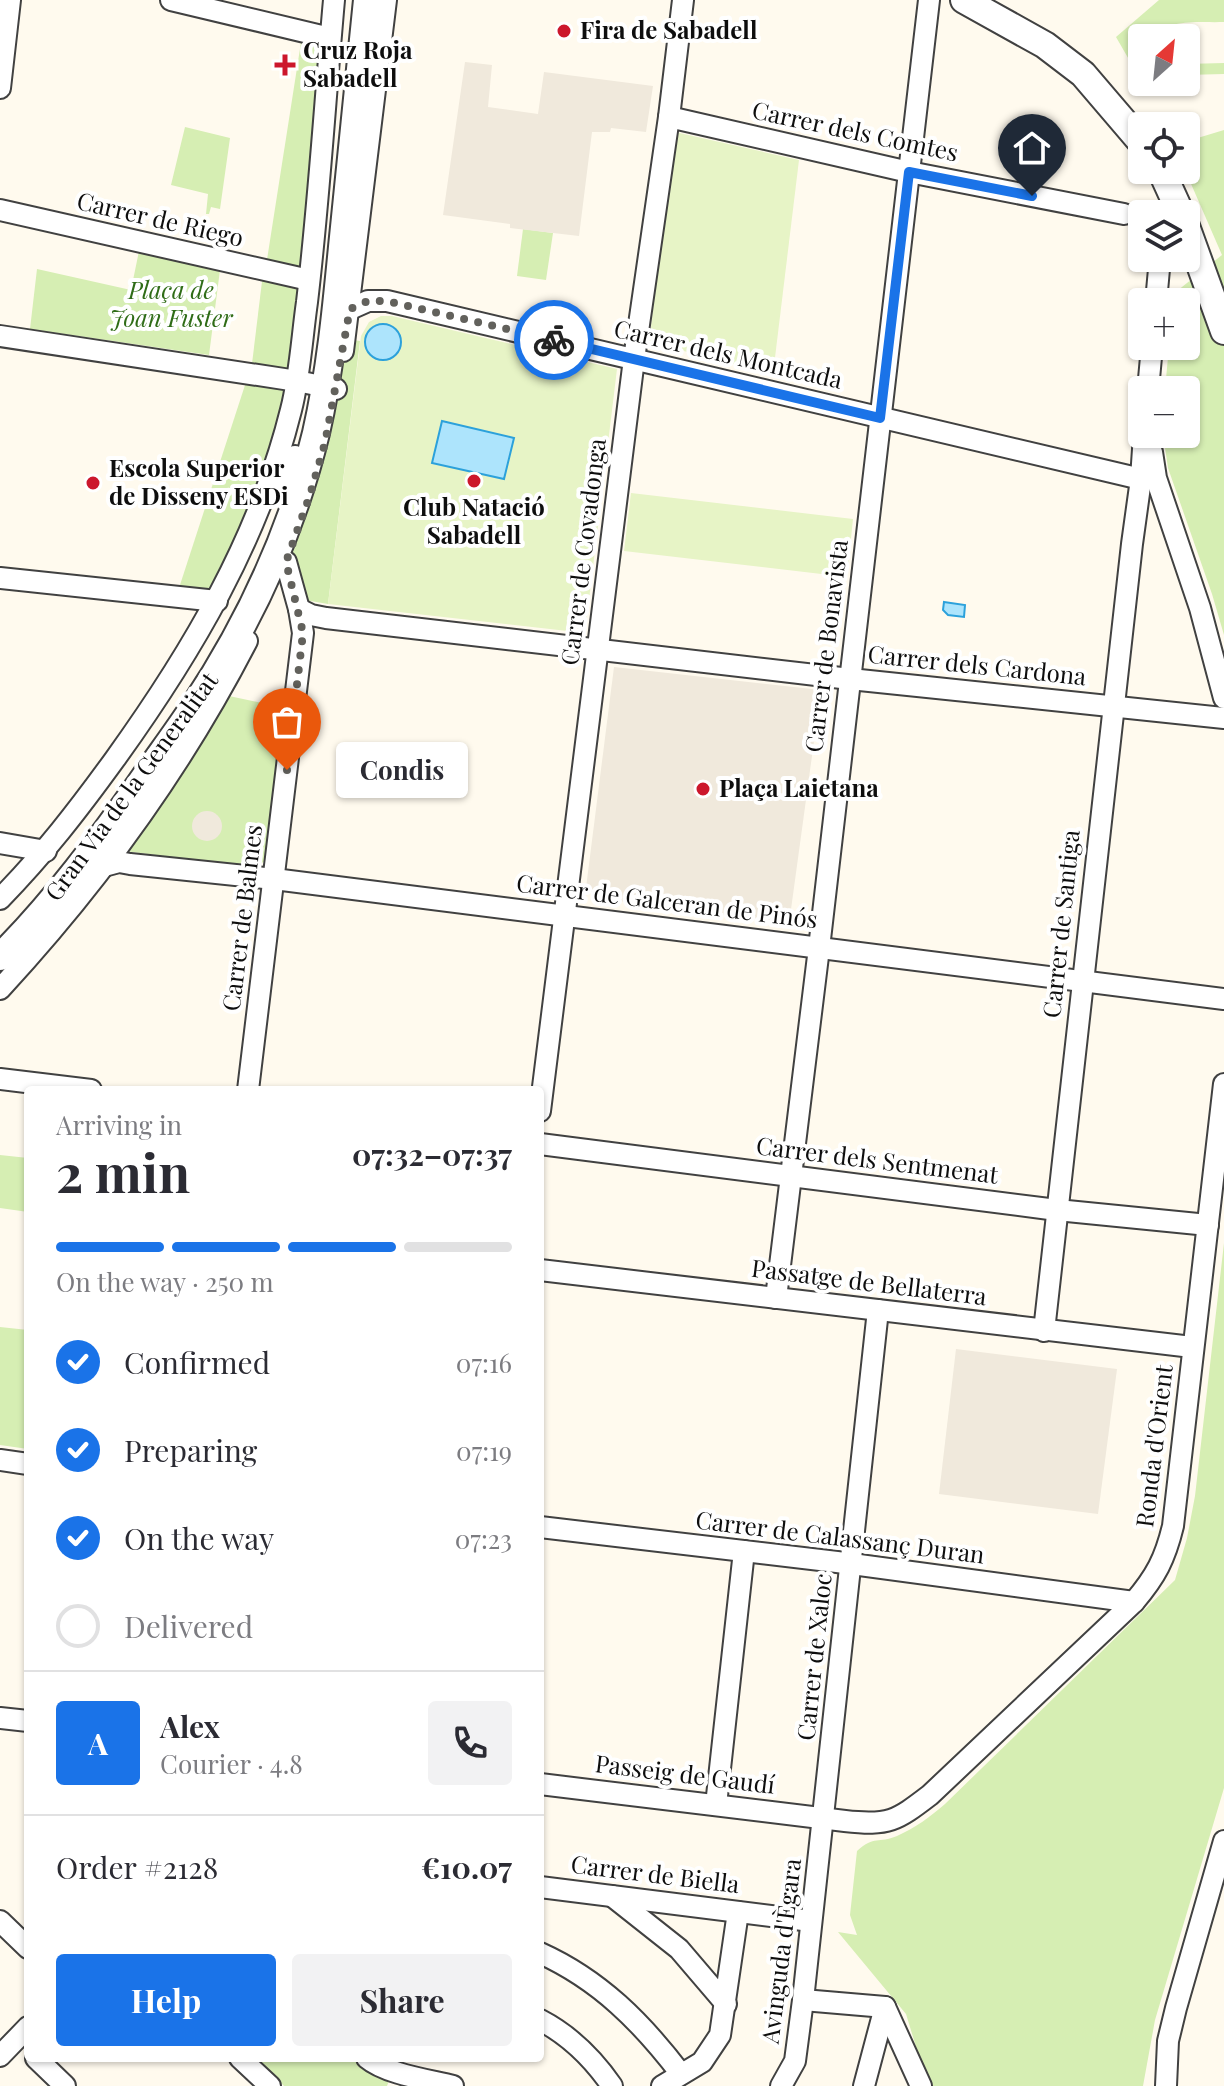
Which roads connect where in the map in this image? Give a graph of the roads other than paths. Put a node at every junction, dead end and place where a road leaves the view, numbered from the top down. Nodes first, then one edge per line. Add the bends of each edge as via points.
1 (10, 0) edge
2 (171, 0) edge
3 (334, 0) edge
4 (350, 0) edge
5 (367, 0) edge
6 (386, 0) edge
7 (683, 0) edge
8 (929, 0) edge
9 (964, 0) edge
10 (330, 38) junction
11 (0, 88) edge
12 (669, 117) junction
13 (1128, 127) edge
14 (909, 172) junction
15 (0, 210) edge
16 (1124, 214) dead end
17 (1200, 265) edge
18 (309, 280) junction
19 (346, 301) junction
20 (1224, 331) edge
21 (0, 336) edge
22 (634, 359) junction
23 (317, 385) junction
24 (880, 418) junction
25 (1143, 448) edge
26 (1153, 448) edge
27 (296, 450) junction
28 (1141, 479) junction
29 (1135, 524) junction
30 (1173, 532) junction
31 (286, 562) junction
32 (232, 571) junction
33 (0, 578) edge
34 (217, 601) junction
35 (299, 609) junction
36 (598, 648) junction
37 (850, 679) junction
38 (1224, 698) edge
39 (1113, 707) junction
40 (1224, 718) edge
41 (0, 843) edge
42 (46, 851) junction
43 (104, 866) junction
44 (274, 879) junction
45 (0, 899) edge
46 (565, 916) junction
47 (0, 935) edge
48 (819, 948) junction
49 (0, 957) edge
50 (1082, 980) junction
51 (0, 989) edge
52 (1224, 999) edge
53 (0, 1079) edge
54 (1224, 1084) edge
55 (58, 1086) edge
56 (248, 1086) edge
57 (543, 1086) edge
58 (544, 1145) edge
59 (790, 1176) junction
60 (1057, 1210) junction
61 (1208, 1225) junction
62 (544, 1270) edge
63 (776, 1298) junction
64 (878, 1310) junction
65 (1044, 1331) junction
66 (1192, 1347) junction
67 (0, 1460) edge
68 (24, 1463) edge
69 (544, 1527) edge
70 (744, 1551) junction
71 (852, 1565) junction
72 (1134, 1602) junction
73 (0, 1718) edge
74 (24, 1721) edge
75 (544, 1784) edge
76 (716, 1805) junction
77 (824, 1818) junction
78 (1224, 1841) edge
79 (544, 1888) edge
80 (612, 1896) junction
81 (738, 1912) junction
82 (0, 1921) edge
83 (811, 1921) junction
84 (24, 1944) edge
85 (544, 1955) edge
86 (803, 2000) junction
87 (726, 2004) junction
88 (885, 2007) junction
89 (544, 2023) edge
90 (24, 2039) edge
91 (0, 2056) edge
92 (40, 2062) edge
93 (244, 2062) edge
94 (371, 2062) edge
95 (405, 2073) edge
96 (681, 2074) junction
97 (65, 2086) edge
98 (270, 2086) edge
99 (453, 2086) edge
100 (612, 2086) edge
101 (662, 2086) edge
102 (781, 2086) edge
103 (864, 2086) edge
104 (921, 2086) edge
105 (1166, 2086) edge

1 - 11 street
2 - 10 street
3 - 10 street
4 - 23 street, Gran Via de la Generalitat
5 - 19 street, Gran Via de la Generalitat
6 - 19 street
7 - 12 street, Carrer de Covadonga
8 - 14 street, Carrer de Bonavista
9 - 13 street via 1045,45 1083,74
10 - 18 street
12 - 14 street, Carrer dels Comtes
12 - 22 street, Carrer de Covadonga
14 - 16 street, Carrer dels Comtes
14 - 24 street, Carrer de Bonavista
15 - 18 street, Carrer de Riego
17 - 20 street
18 - 23 street
19 - 22 street, Carrer dels Montcada via 387,301
19 - 23 street, Gran Via de la Generalitat
21 - 23 street
22 - 24 street, Carrer dels Montcada
22 - 36 street, Carrer de Covadonga
23 - 27 street, Gran Via de la Generalitat
23 - 31 street via 318,469
23 - 32 street via 291,410
23 - 49 street, Gran Via de la Generalitat via 316,432 297,502 276,556 221,661 114,820 62,889
24 - 28 street, Carrer dels Montcada
24 - 37 street, Carrer de Bonavista
25 - 28 street, Carrer de Santiga
26 - 30 street
27 - 32 street
27 - 47 street, Gran Via de la Generalitat via 256,562 186,691 68,856
28 - 29 street, Carrer de Santiga
29 - 30 street via 1148,521
29 - 39 street, Carrer de Santiga
30 - 38 street
31 - 35 street
31 - 43 street via 200,729
32 - 34 street
33 - 34 street
34 - 42 street via 144,718
35 - 36 street, Carrer dels Cardona via 326,618
35 - 44 street, Carrer de Balmes via 303,633
36 - 37 street, Carrer dels Cardona
36 - 46 street, Carrer de Covadonga
37 - 39 street, Carrer dels Cardona
37 - 48 street, Carrer de Bonavista
39 - 40 street, Carrer dels Cardona
39 - 50 street, Carrer de Santiga
41 - 42 street
42 - 45 street
43 - 44 street, Carrer de Galceran de Pinós via 119,862
43 - 51 street
44 - 46 street, Carrer de Galceran de Pinós
44 - 56 street, Carrer de Balmes
46 - 48 street, Carrer de Galceran de Pinós
46 - 57 street, Carrer de Covadonga
48 - 50 street, Carrer de Galceran de Pinós
48 - 59 street, Carrer de Bonavista
50 - 52 street, Carrer de Galceran de Pinós
50 - 60 street, Carrer de Santiga
53 - 55 street
54 - 61 street, Ronda d'Orient
58 - 59 street, Carrer dels Sentmenat
59 - 60 street, Carrer dels Sentmenat
59 - 63 street, Carrer de Bonavista
60 - 61 street, Carrer dels Sentmenat
60 - 65 street, Carrer de Santiga
61 - 66 street, Ronda d'Orient
62 - 63 street, Passatge de Bellaterra
63 - 64 street, Passatge de Bellaterra
64 - 65 street, Passatge de Bellaterra
64 - 71 street, Carrer de Xaloc
65 - 66 street, Passatge de Bellaterra
66 - 72 street, Ronda d'Orient via 1170,1540 1156,1574
67 - 68 street
69 - 70 street, Carrer de Calassanç Duran
70 - 71 street, Carrer de Calassanç Duran
70 - 76 street
71 - 72 street, Carrer de Calassanç Duran
71 - 77 street, Carrer de Xaloc
72 - 77 street, Ronda d'Orient via 902,1816 883,1823
73 - 74 street
75 - 76 street, Passeig de Gaudí
76 - 77 street, Passeig de Gaudí
77 - 83 street, Avinguda d'Ègara
78 - 105 street via 1168,2041
79 - 80 street, Carrer de Biella
80 - 81 street, Carrer de Biella
80 - 87 street via 679,1949
81 - 83 street, Carrer de Biella
81 - 87 street
82 - 84 street
83 - 86 street, Avinguda d'Ègara
85 - 96 street via 608,1994
86 - 88 street
86 - 102 street, Avinguda d'Ègara via 795,2061
87 - 96 street via 720,2035 702,2062
88 - 103 street
88 - 104 street
89 - 100 street via 602,2070
90 - 91 street
92 - 97 street
93 - 98 street
94 - 95 street
95 - 99 street
96 - 101 street

